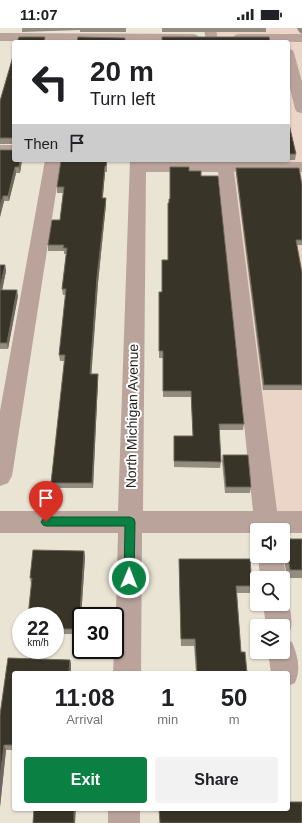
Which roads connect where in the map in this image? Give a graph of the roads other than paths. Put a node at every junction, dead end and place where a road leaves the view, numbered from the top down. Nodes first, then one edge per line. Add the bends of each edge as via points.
1 (74, 36) edge
2 (143, 36) edge
3 (211, 36) edge
4 (284, 36) edge
5 (2, 37) edge
6 (302, 38) edge
7 (290, 61) edge
8 (302, 109) edge
9 (0, 150) edge
10 (12, 150) edge
11 (53, 162) edge
12 (138, 164) edge
13 (225, 164) edge
14 (302, 167) edge
15 (0, 476) edge
16 (0, 522) edge
17 (130, 522) junction
18 (302, 522) edge
19 (267, 523) edge
20 (290, 523) edge
21 (250, 526) edge
22 (283, 659) edge
23 (127, 671) edge
24 (285, 671) edge
25 (124, 811) edge
26 (124, 823) edge

1 - 2 street
1 - 5 street
2 - 3 street
3 - 4 street
4 - 6 street
7 - 8 street
9 - 10 street
11 - 15 street
12 - 13 street
12 - 17 street, North Michigan Avenue
13 - 14 street
13 - 19 street
16 - 17 street
17 - 21 street
17 - 23 street, North Michigan Avenue
18 - 20 street
22 - 24 street
25 - 26 street

